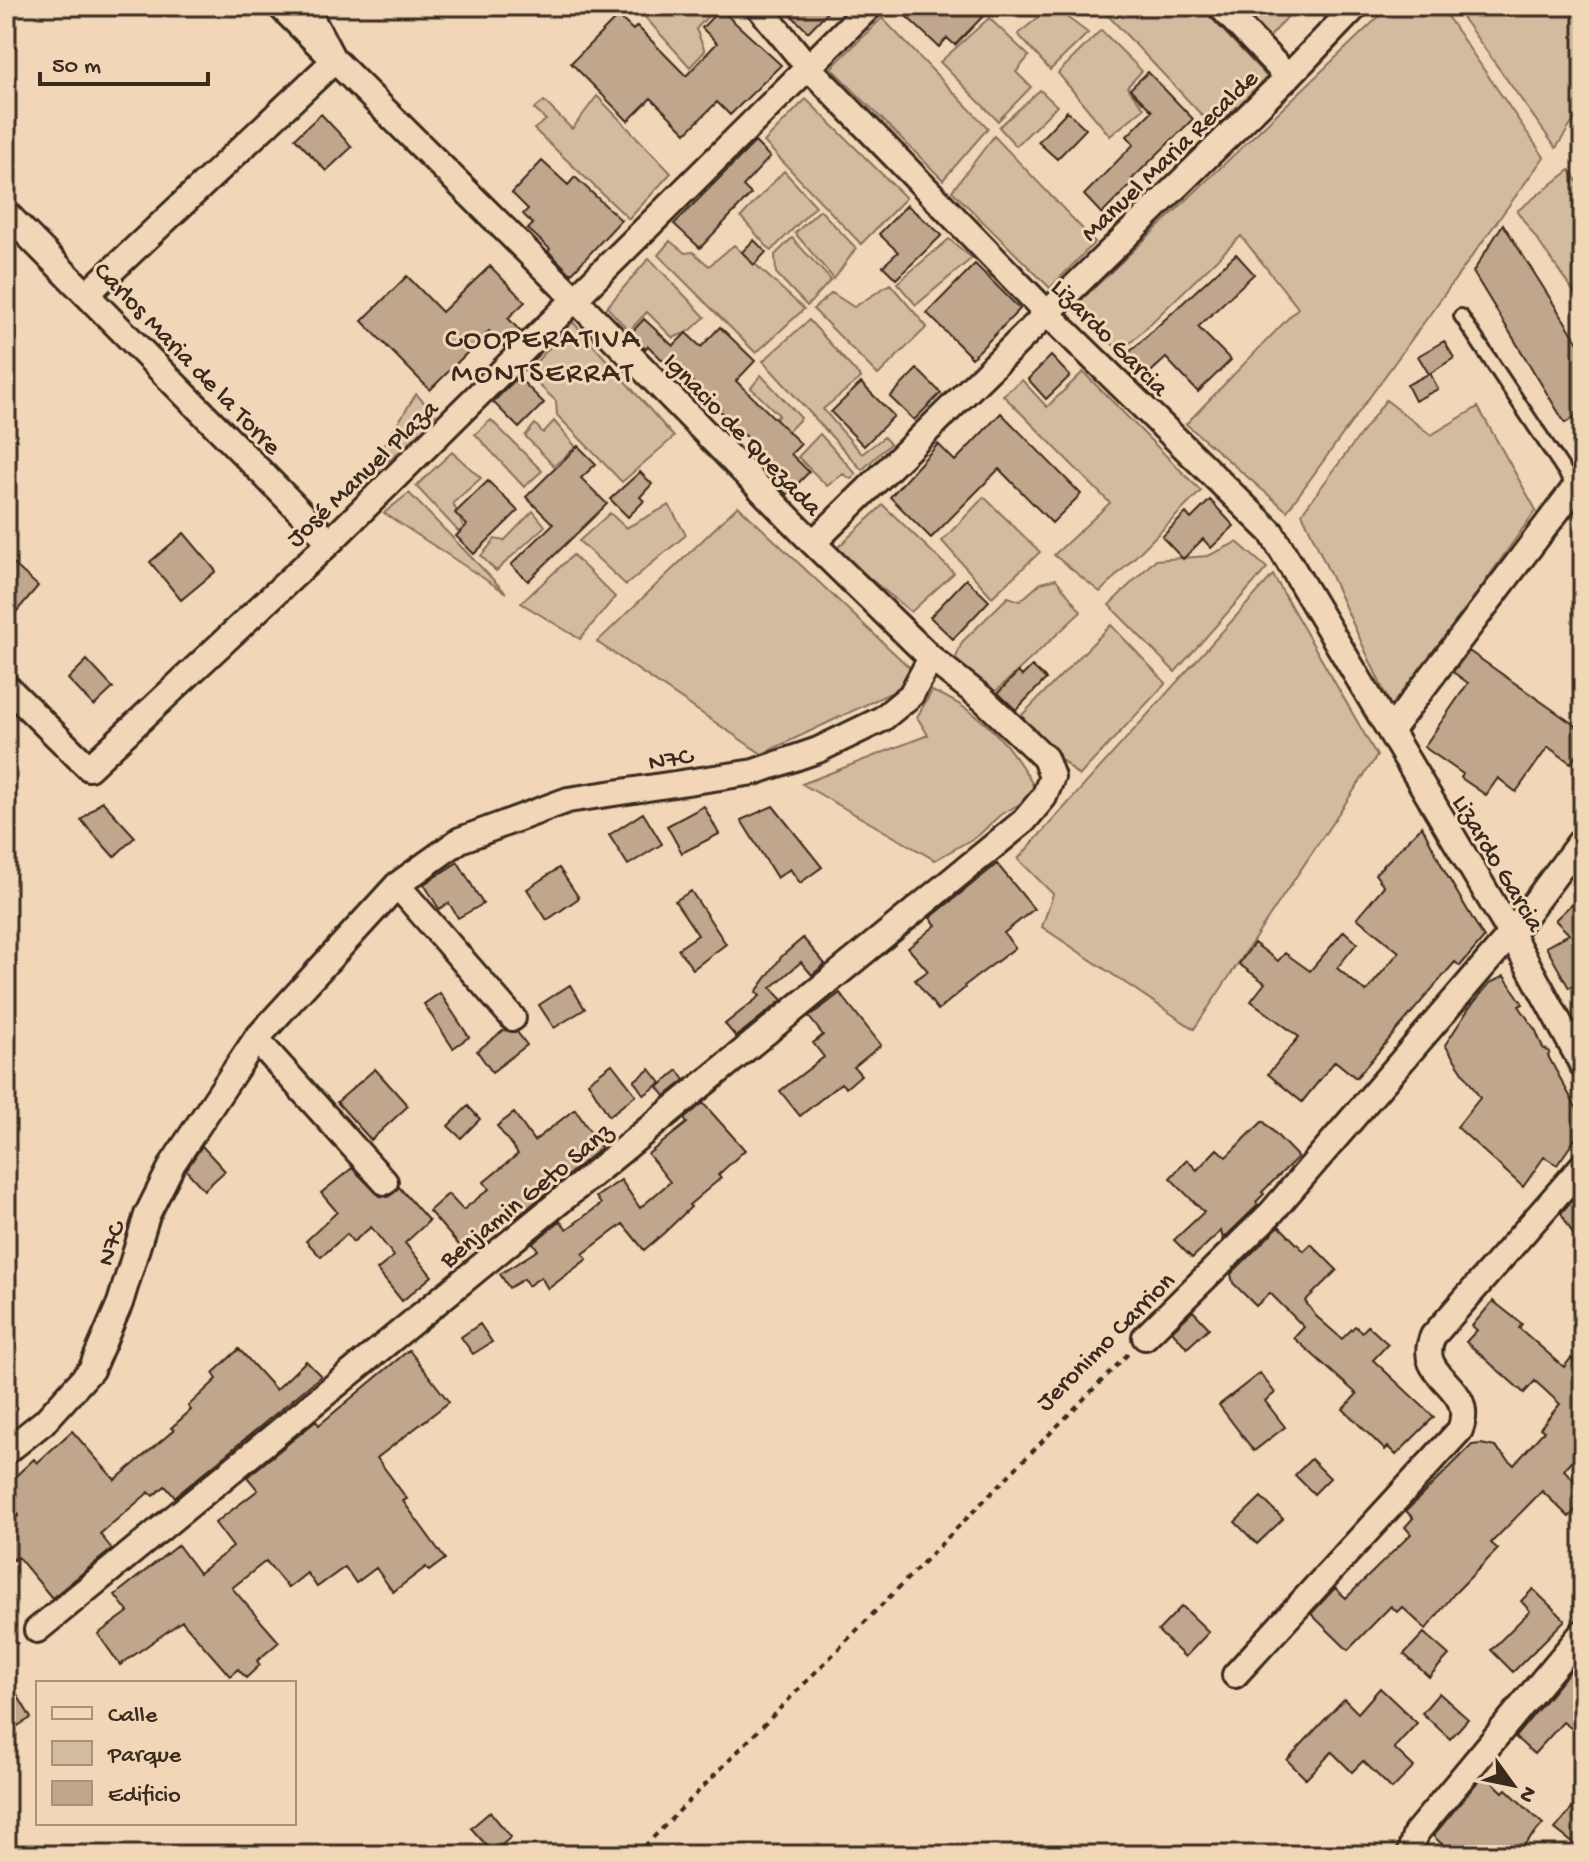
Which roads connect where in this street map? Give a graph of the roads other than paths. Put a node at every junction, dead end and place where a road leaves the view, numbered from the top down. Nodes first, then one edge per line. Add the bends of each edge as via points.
1 (280, 6) edge
2 (305, 6) edge
3 (758, 6) edge
4 (870, 6) edge
5 (1220, 6) edge
6 (1356, 6) edge
7 (334, 61) junction
8 (809, 68) junction
9 (1288, 77) junction
10 (6, 213) edge
11 (87, 294) junction
12 (576, 300) junction
13 (1046, 312) junction
14 (1461, 316) dead end
15 (1579, 482) edge
16 (330, 542) junction
17 (813, 543) junction
18 (931, 658) junction
19 (6, 686) edge
20 (1390, 731) junction
21 (1044, 797) joint
22 (1583, 838) edge
23 (397, 885) junction
24 (1511, 934) junction
25 (513, 1018) dead end
26 (256, 1039) junction
27 (1583, 1066) edge
28 (1583, 1165) edge
29 (385, 1182) dead end
30 (1145, 1337) road end
31 (6, 1452) edge
32 (37, 1630) dead end
33 (1583, 1632) edge
34 (1235, 1675) dead end
35 (1413, 1844) edge

1 - 7 street, Ignacio de Quezada
2 - 7 street
3 - 8 street, Lizardo Garcia
4 - 8 street, José Manuel Plaza
5 - 9 street
6 - 9 street, Manuel Maria Recalde
7 - 11 street
7 - 12 street, Ignacio de Quezada
8 - 12 street, José Manuel Plaza
8 - 13 street, Lizardo Garcia
9 - 13 street, Manuel Maria Recalde
10 - 11 street, Carlos Maria de la Torre
11 - 16 street, Carlos Maria de la Torre
12 - 16 street, José Manuel Plaza
12 - 17 street, Ignacio de Quezada
13 - 17 street, Manuel Maria Recalde
13 - 20 street, Lizardo Garcia via 1271,532
14 - 15 lane
15 - 20 street
16 - 19 street, José Manuel Plaza via 89,768
17 - 18 street, Ignacio de Quezada
18 - 21 street, Ignacio de Quezada via 1045,758 1052,777
18 - 23 street, N7C via 911,695 882,719 818,750 754,772 568,800 460,840
20 - 24 street, Lizardo Garcia
21 - 32 street, Benjamin Geto Sanz via 1024,821
22 - 24 street, Jeronimo Carrion
23 - 25 street
23 - 26 street, N7C
24 - 27 street, Lizardo Garcia
24 - 30 street, Jeronimo Carrion via 1272,1212
26 - 29 street
26 - 31 street, N7C via 173,1163 147,1215 120,1303 91,1370 45,1421
28 - 34 street via 1433,1336 1427,1349 1431,1363 1461,1400 1466,1415 1460,1430
33 - 35 street

